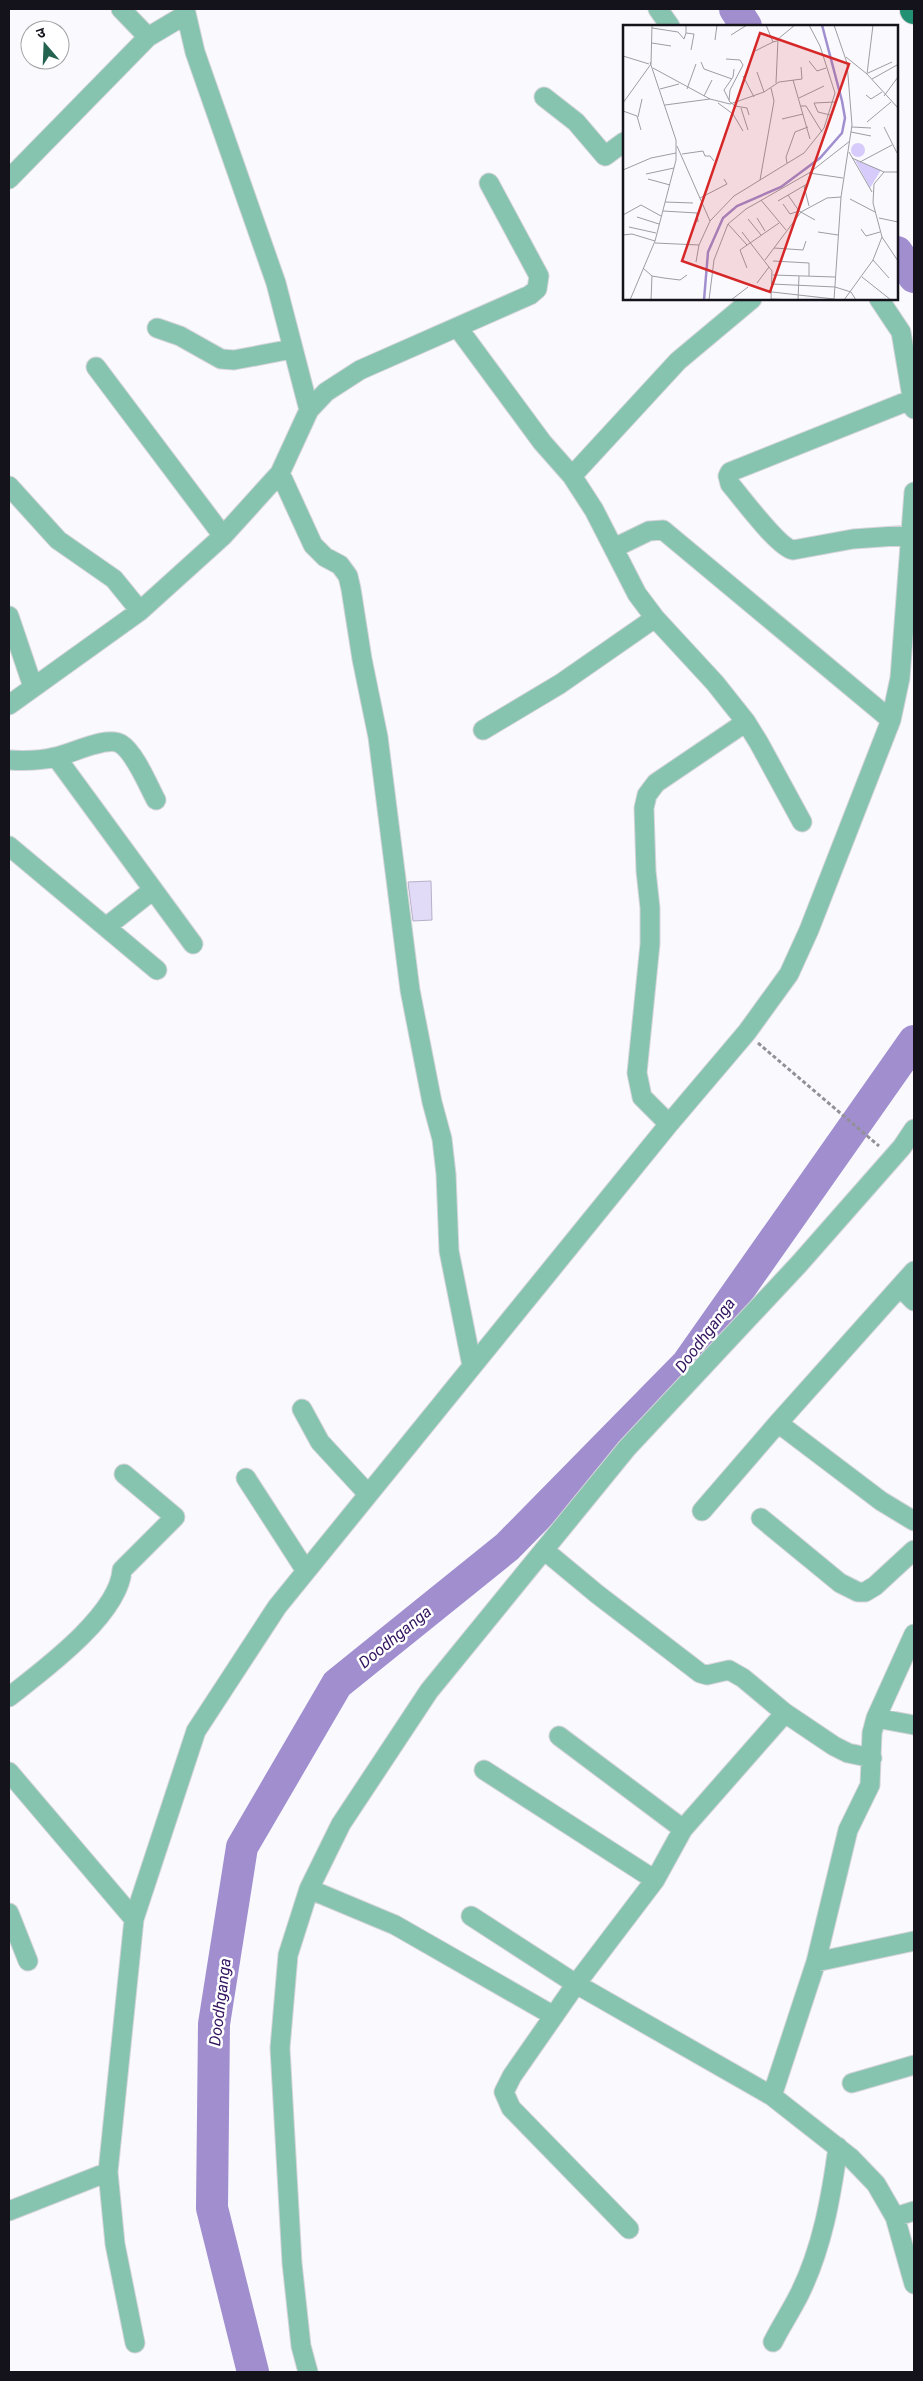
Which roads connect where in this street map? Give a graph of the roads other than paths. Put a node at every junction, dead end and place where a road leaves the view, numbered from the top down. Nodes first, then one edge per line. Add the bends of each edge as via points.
1 (121, 9) edge
2 (658, 9) edge
3 (185, 12) edge
4 (669, 25) edge
5 (148, 37) junction
6 (544, 97) dead end
7 (623, 143) edge
8 (9, 178) edge
9 (489, 183) dead end
10 (751, 300) edge
11 (881, 300) edge
12 (157, 328) dead end
13 (458, 328) junction
14 (292, 350) junction
15 (96, 367) dead end
16 (914, 404) edge
17 (309, 410) junction
18 (280, 473) junction
19 (572, 476) junction
20 (9, 486) edge
21 (914, 492) edge
22 (910, 535) junction
23 (223, 536) junction
24 (614, 548) junction
25 (140, 611) junction
26 (9, 616) edge
27 (655, 618) junction
28 (32, 687) junction
29 (9, 705) edge
30 (891, 720) junction
31 (746, 722) junction
32 (483, 730) dead end
33 (56, 757) junction
34 (9, 760) edge
35 (156, 800) dead end
36 (802, 822) dead end
37 (9, 846) edge
38 (153, 890) junction
39 (106, 927) junction
40 (193, 944) dead end
41 (157, 970) dead end
42 (668, 1124) junction
43 (914, 1129) edge
44 (908, 1146) edge
45 (914, 1271) edge
46 (908, 1294) edge
47 (472, 1366) junction
48 (302, 1409) dead end
49 (778, 1423) junction
50 (124, 1474) dead end
51 (246, 1478) dead end
52 (368, 1494) junction
53 (702, 1511) dead end
54 (761, 1518) dead end
55 (914, 1521) edge
56 (544, 1550) junction
57 (914, 1550) edge
58 (306, 1571) junction
59 (914, 1634) edge
60 (9, 1697) edge
61 (784, 1713) junction
62 (876, 1718) junction
63 (914, 1725) edge
64 (559, 1736) dead end
65 (872, 1758) junction
66 (484, 1770) dead end
67 (9, 1772) edge
68 (683, 1829) junction
69 (655, 1880) junction
70 (309, 1889) junction
71 (9, 1913) edge
72 (470, 1916) dead end
73 (134, 1918) junction
74 (914, 1941) edge
75 (28, 1961) dead end
76 (816, 1962) junction
77 (576, 1984) junction
78 (554, 2016) junction
79 (914, 2065) edge
80 (852, 2084) dead end
81 (772, 2096) junction
82 (838, 2147) junction
83 (108, 2172) junction
84 (9, 2211) edge
85 (914, 2211) edge
86 (895, 2217) junction
87 (629, 2230) dead end
88 (914, 2284) edge
89 (772, 2342) dead end
90 (135, 2343) dead end
91 (308, 2372) edge

1 - 5 street
2 - 4 street
3 - 5 street
3 - 14 street via 276,283
5 - 8 street
6 - 7 street via 576,122 605,156
9 - 13 street via 539,276 539,284 530,295
10 - 19 street via 678,361
11 - 16 street via 900,332
12 - 14 street via 180,336 221,359 234,360
13 - 17 street via 360,370 326,392
13 - 19 street via 542,442
14 - 17 street
15 - 23 street
16 - 22 street via 730,472 728,476 730,484 789,549 853,539
17 - 18 street
18 - 23 street
18 - 47 street via 313,545 340,565 348,576 351,589 378,737 410,990 442,1139 449,1251
19 - 24 street
20 - 25 street via 58,540 114,579
21 - 22 street
22 - 30 street via 900,678
23 - 25 street
24 - 27 street via 637,594
24 - 30 street via 649,530 663,530
25 - 28 street
26 - 28 street
27 - 31 street
27 - 32 street via 560,684
28 - 29 street
30 - 42 street via 809,930 788,974 747,1032
31 - 36 street
31 - 42 street via 656,783 645,802 650,944 637,1073 642,1097
33 - 34 street
33 - 35 street via 112,740 129,752
33 - 38 street
37 - 39 street
38 - 39 street
38 - 40 street
39 - 41 street
42 - 47 street
43 - 44 street
44 - 56 street via 626,1448
45 - 46 street
46 - 49 street
47 - 52 street
48 - 52 street via 320,1442
49 - 53 street
49 - 55 street via 881,1502
50 - 60 street via 175,1518 122,1570 113,1600 65,1653
51 - 58 street
52 - 58 street
54 - 57 street via 840,1583 858,1592 875,1586
56 - 61 street via 700,1673 729,1670
56 - 70 street via 429,1691 341,1824
58 - 73 street via 277,1607 196,1731
59 - 62 street
61 - 65 street via 840,1750
61 - 68 street
62 - 63 street
62 - 65 street
64 - 68 street
65 - 76 street via 870,1785 848,1830
66 - 69 street
67 - 73 street
68 - 69 street
69 - 77 street
70 - 78 street via 395,1925
70 - 91 street via 288,1955 280,2048 292,2263 301,2346
71 - 75 street
72 - 77 street
73 - 83 street
74 - 76 street
76 - 81 street
77 - 78 street
77 - 81 street
78 - 87 street via 512,2076 504,2092 506,2099 511,2108
79 - 80 street
81 - 82 street
82 - 86 street via 876,2184
82 - 89 street via 831,2198 818,2248 800,2295
83 - 84 street
83 - 90 street via 115,2244
85 - 86 street
86 - 88 street

